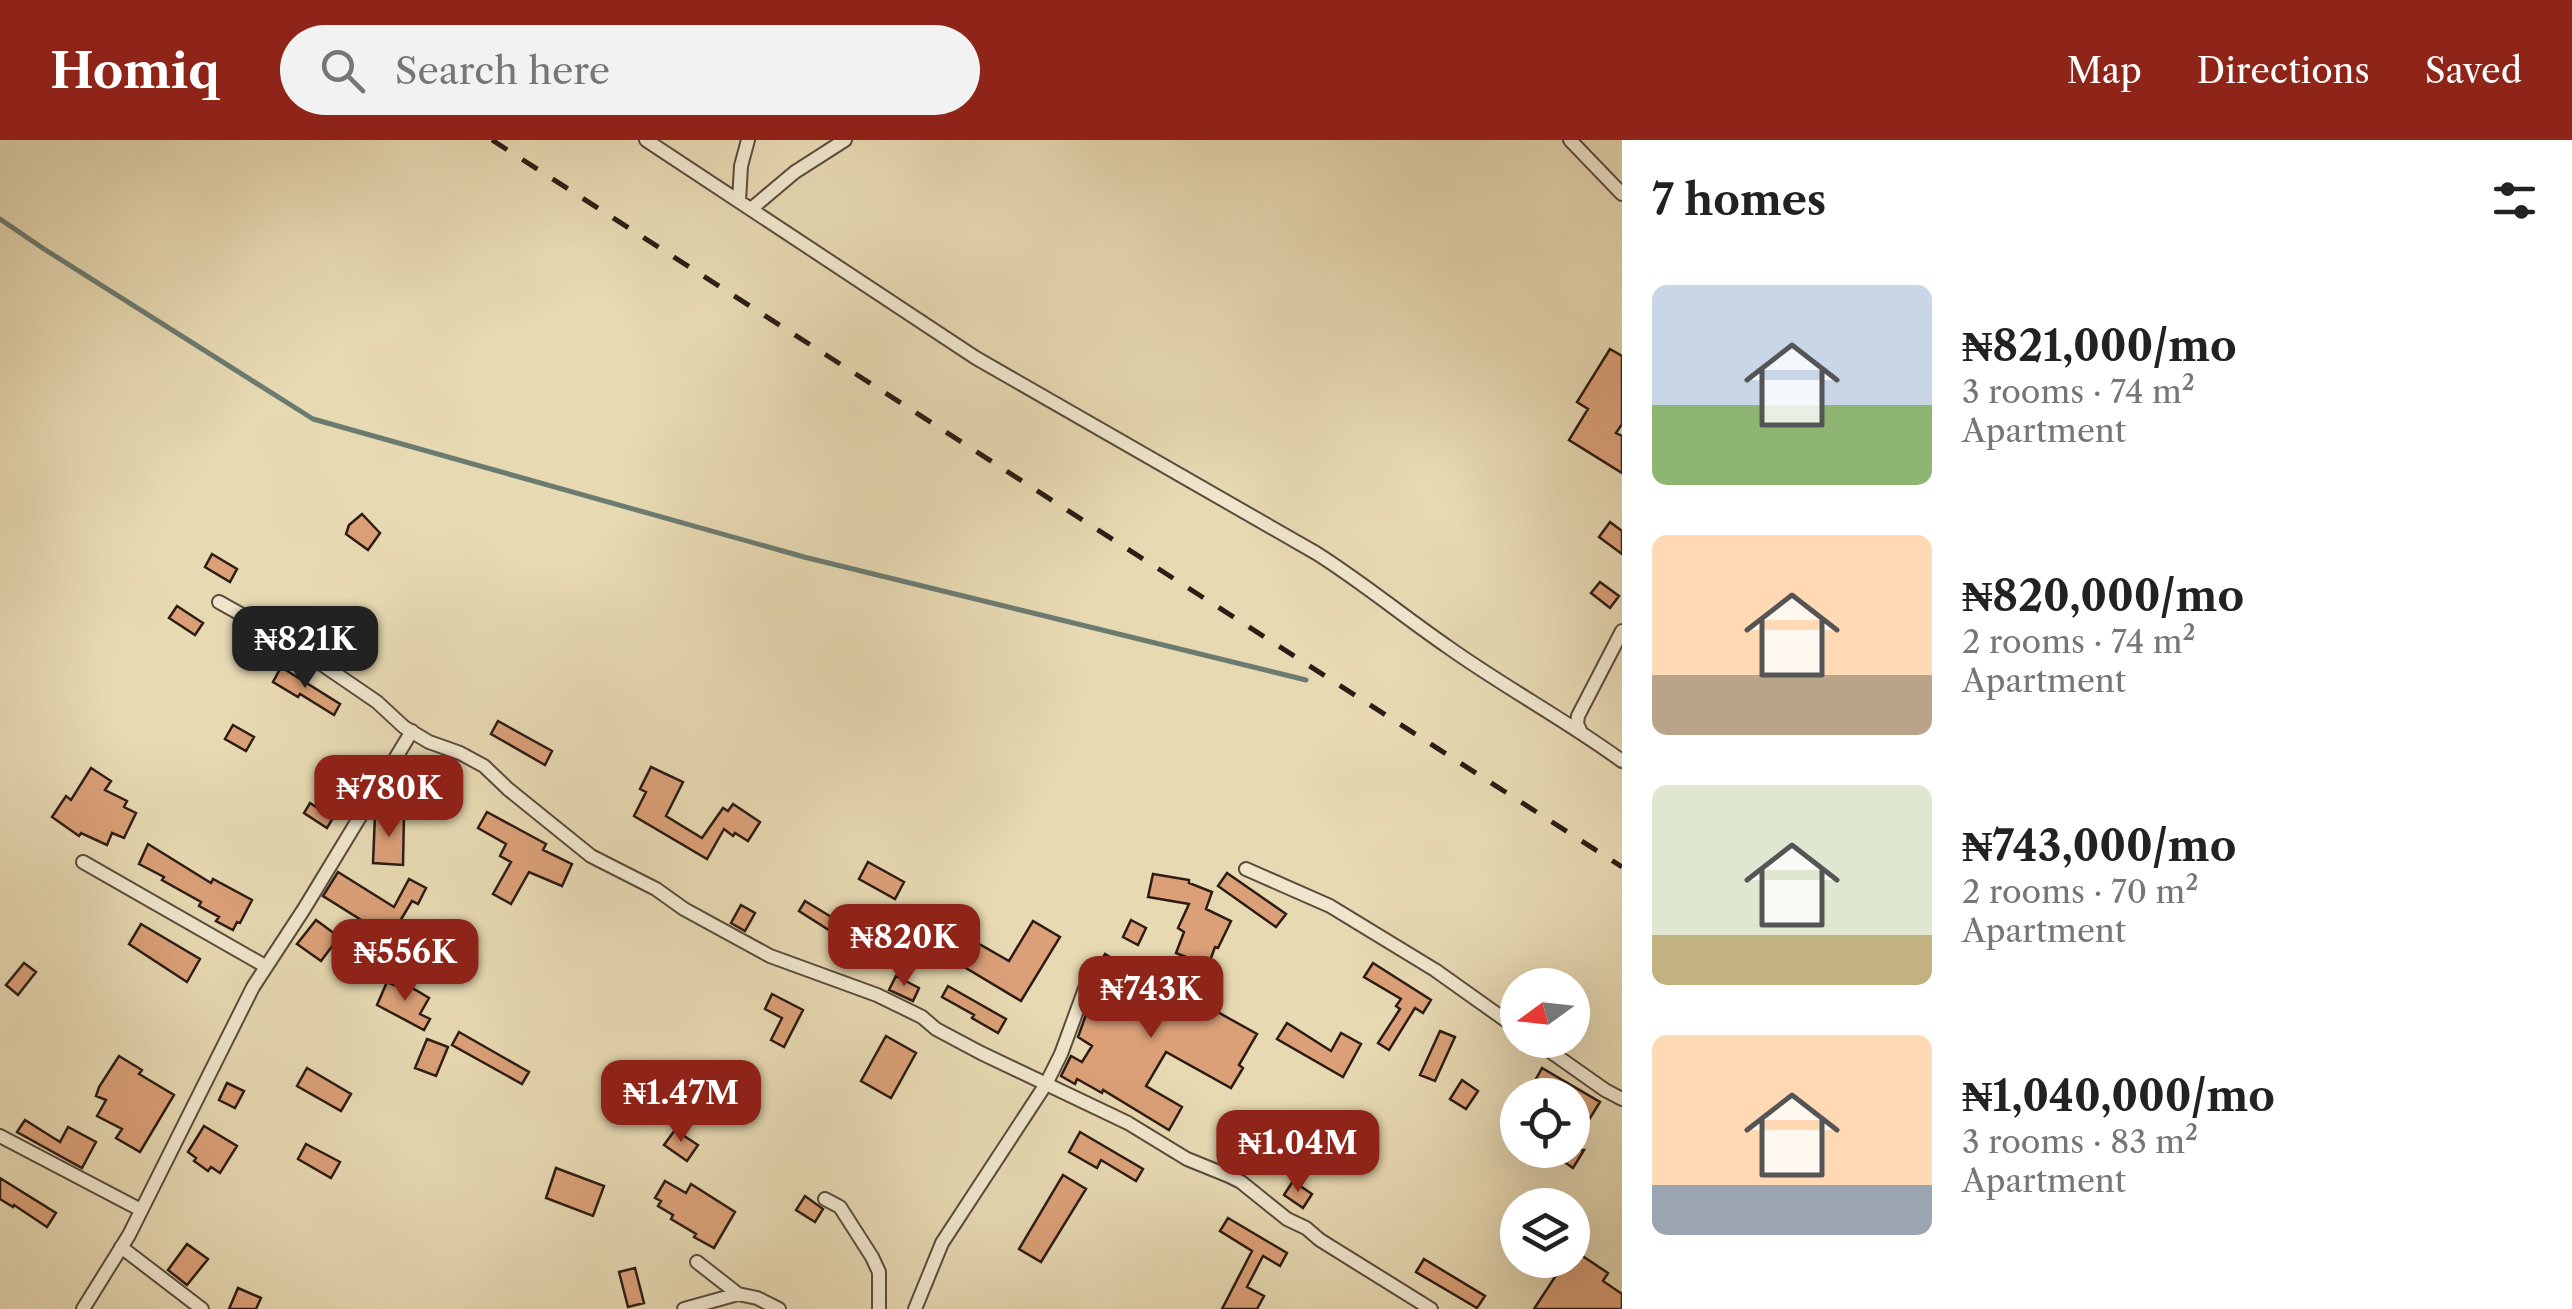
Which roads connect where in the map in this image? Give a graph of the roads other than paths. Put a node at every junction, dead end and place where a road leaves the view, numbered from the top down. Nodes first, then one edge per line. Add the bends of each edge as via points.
1 (646, 140) edge
2 (748, 140) edge
3 (845, 140) edge
4 (1570, 140) edge
5 (1622, 194) edge
6 (745, 205) junction
7 (219, 602) dead end
8 (1622, 631) edge
9 (1580, 730) junction
10 (412, 731) junction
11 (1622, 761) edge
12 (83, 862) dead end
13 (1246, 868) dead end
14 (266, 966) junction
15 (1090, 975) dead end
16 (1500, 1016) edge
17 (1561, 1058) edge
18 (1046, 1084) junction
19 (1622, 1098) edge
20 (0, 1136) edge
21 (826, 1200) dead end
22 (141, 1210) junction
23 (122, 1247) junction
24 (697, 1262) dead end
25 (738, 1294) junction
26 (83, 1309) edge
27 (202, 1309) edge
28 (684, 1309) edge
29 (779, 1309) edge
30 (879, 1309) edge
31 (915, 1309) edge
32 (1431, 1309) edge

1 - 6 street
2 - 6 street via 740,166
3 - 6 street
4 - 5 street
6 - 9 street via 976,358 1360,580 1450,650
7 - 10 street via 285,639
8 - 9 street via 1578,716
9 - 11 street
10 - 14 street
10 - 18 street via 484,766 590,856 684,909 770,956 877,995
12 - 14 street
13 - 16 street via 1330,906
14 - 22 street
15 - 18 street
17 - 19 street
18 - 31 street via 942,1242
18 - 32 street via 1241,1182 1287,1219
20 - 22 street
21 - 30 street via 840,1206 872,1257
22 - 23 street
23 - 26 street
23 - 27 street
24 - 25 street
25 - 28 street
25 - 29 street

